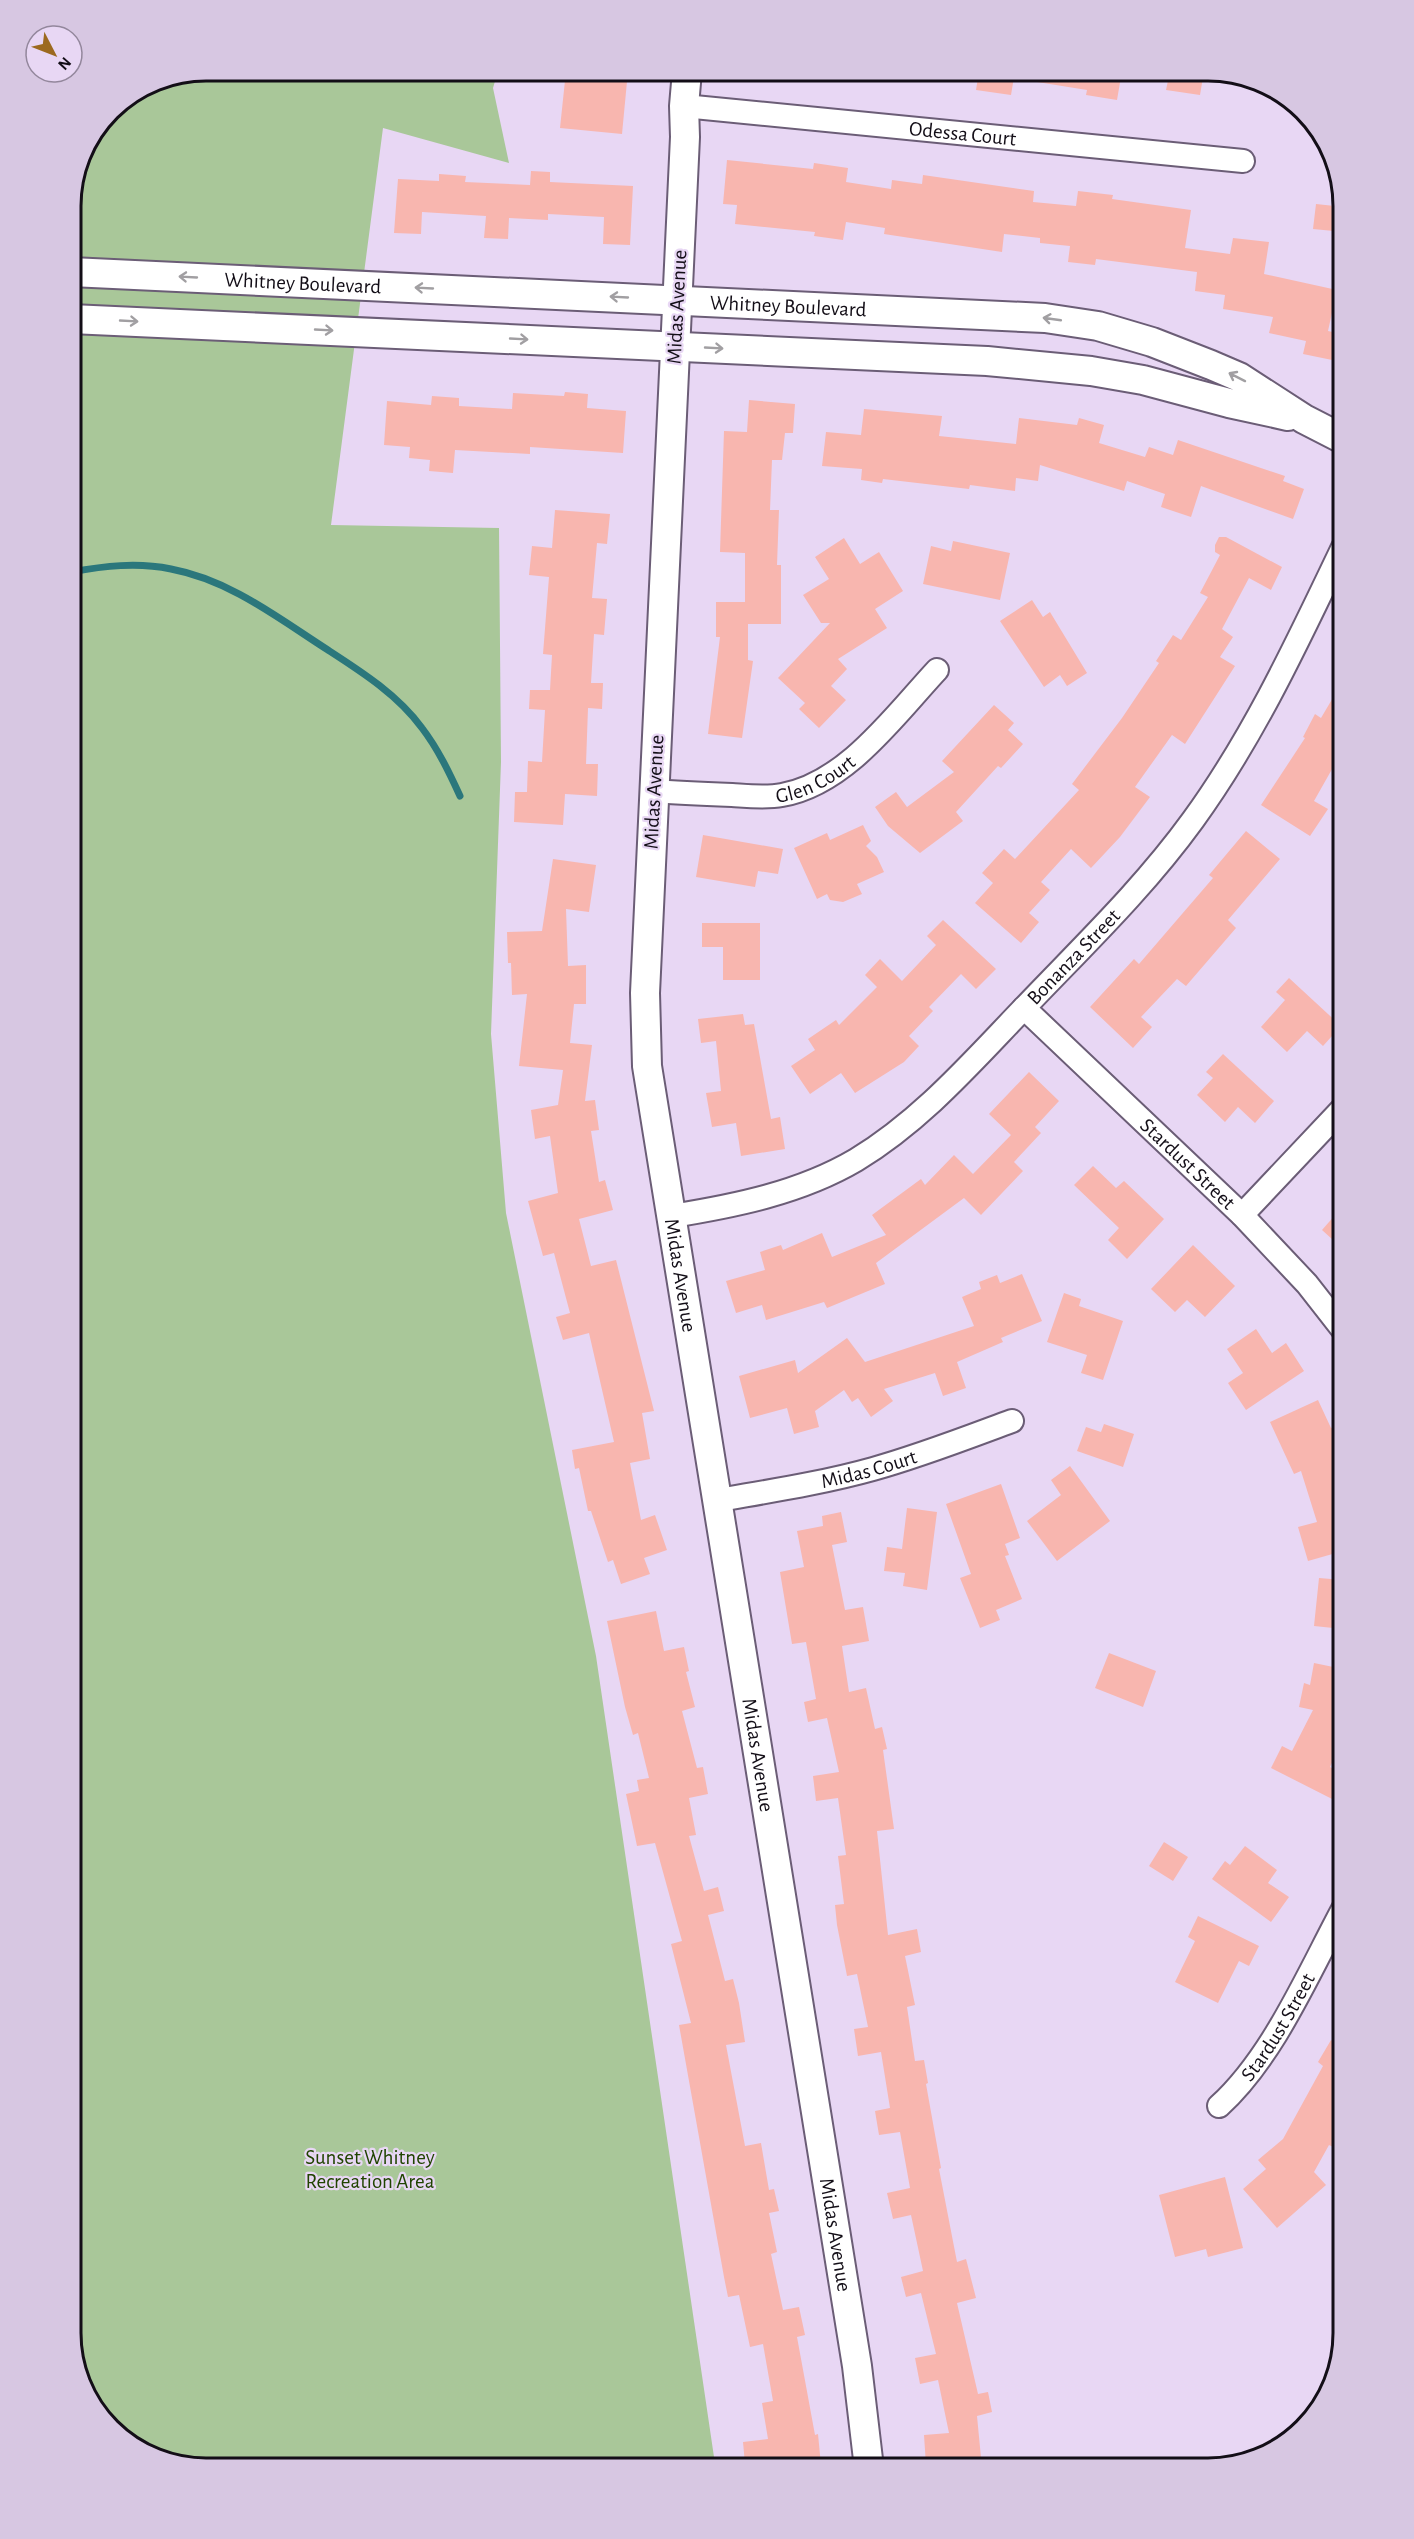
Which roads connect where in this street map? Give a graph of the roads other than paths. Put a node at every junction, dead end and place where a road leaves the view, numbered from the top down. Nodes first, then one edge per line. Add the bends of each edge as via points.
1 (686, 81) edge
2 (684, 106) junction
3 (1243, 161) dead end
4 (81, 272) edge
5 (678, 299) junction
6 (81, 319) edge
7 (675, 346) junction
8 (1304, 419) junction
9 (1333, 434) edge
10 (1333, 569) edge
11 (937, 670) dead end
12 (653, 791) junction
13 (1024, 1008) junction
14 (1333, 1120) edge
15 (1242, 1215) junction
16 (672, 1216) junction
17 (1333, 1316) edge
18 (1012, 1421) dead end
19 (719, 1500) junction
20 (1333, 1930) edge
21 (1218, 2106) dead end
22 (868, 2458) edge

1 - 2 street, Midas Avenue
2 - 3 street, Odessa Court
2 - 5 street, Midas Avenue
5 -> 4 street, Whitney Boulevard
5 - 7 street, Midas Avenue
8 -> 5 street, Whitney Boulevard via 1239,377 1152,342 1098,326 993,314
6 -> 7 street, Whitney Boulevard
7 -> 8 street, Whitney Boulevard via 987,360 1091,371
7 - 12 street, Midas Avenue
8 - 9 street, Whitney Boulevard
10 - 13 street, Bonanza Street via 1268,700 1193,820 1110,919
11 - 12 street, Glen Court via 855,757 806,788 763,796
12 - 16 street, Midas Avenue via 645,1030 647,1066
13 - 15 street, Stardust Street
13 - 16 street, Bonanza Street via 931,1104 894,1135 853,1161 803,1184 745,1203
14 - 15 street
15 - 17 street, Stardust Street
16 - 19 street, Midas Avenue
18 - 19 street, Midas Court via 872,1469
19 - 22 street, Midas Avenue via 857,2366
20 - 21 street, Stardust Street via 1267,2050 1236,2090

